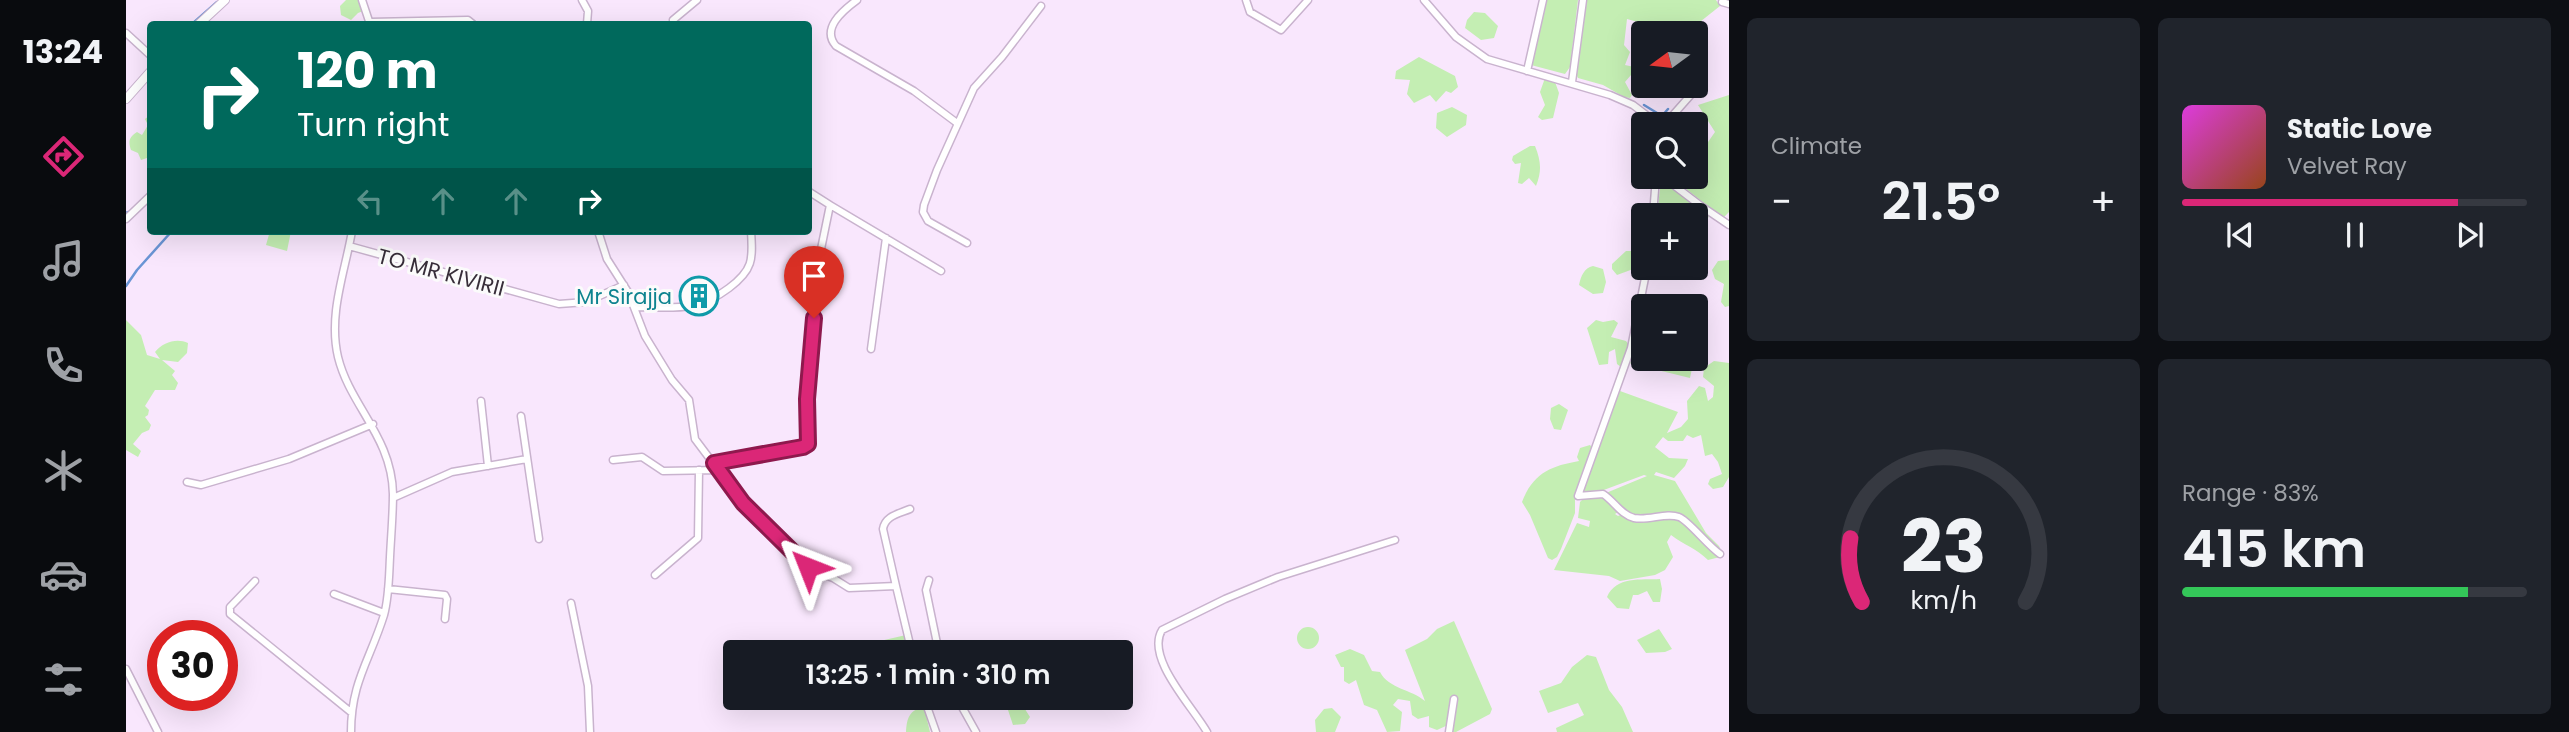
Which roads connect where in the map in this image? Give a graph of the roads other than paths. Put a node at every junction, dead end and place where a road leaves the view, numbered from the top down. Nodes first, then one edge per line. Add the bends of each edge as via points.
1 (362, 0) edge
2 (582, 0) edge
3 (697, 0) edge
4 (857, 0) edge
5 (1246, 0) edge
6 (1308, 0) edge
7 (1424, 0) edge
8 (1543, 0) edge
9 (1583, 0) edge
10 (223, 1) edge
11 (847, 3) edge
12 (1041, 6) dead end
13 (673, 20) dead end
14 (202, 21) edge
15 (369, 21) edge
16 (435, 21) edge
17 (469, 21) edge
18 (587, 21) edge
19 (126, 33) edge
20 (147, 52) edge
21 (1527, 71) junction
22 (147, 75) edge
23 (1572, 82) junction
24 (1688, 98) edge
25 (126, 99) edge
26 (1641, 112) edge
27 (1676, 112) edge
28 (957, 122) junction
29 (1679, 189) edge
30 (812, 194) edge
31 (147, 199) edge
32 (830, 205) junction
33 (126, 219) edge
34 (1729, 225) edge
35 (351, 235) edge
36 (599, 235) edge
37 (751, 235) edge
38 (886, 238) junction
39 (967, 243) dead end
40 (349, 246) junction
41 (941, 271) dead end
42 (1645, 280) edge
43 (624, 285) junction
44 (634, 307) junction
45 (871, 349) dead end
46 (481, 401) dead end
47 (522, 416) dead end
48 (373, 424) junction
49 (527, 459) junction
50 (613, 460) dead end
51 (714, 463) junction
52 (488, 466) junction
53 (699, 470) junction
54 (720, 470) junction
55 (187, 482) dead end
56 (393, 498) junction
57 (910, 509) dead end
58 (539, 539) dead end
59 (1395, 540) dead end
60 (1720, 554) dead end
61 (655, 575) dead end
62 (929, 580) dead end
63 (255, 581) dead end
64 (896, 586) junction
65 (388, 589) junction
66 (334, 594) dead end
67 (571, 603) dead end
68 (384, 613) junction
69 (445, 619) dead end
70 (909, 640) edge
71 (936, 640) edge
72 (126, 669) edge
73 (1454, 699) dead end
74 (928, 710) edge
75 (964, 710) edge
76 (352, 713) junction
77 (158, 732) edge
78 (351, 732) edge
79 (590, 732) edge
80 (936, 732) edge
81 (976, 732) edge
82 (1207, 732) edge
83 (1449, 732) edge

1 - 15 street
2 - 18 street
3 - 13 street
4 - 11 street
5 - 6 street via 1250,12 1281,30
7 - 21 street via 1473,51
8 - 21 street
9 - 23 street
10 - 14 street
11 - 28 street via 828,34 836,46
12 - 28 street via 974,88
16 - 17 street
19 - 20 street
21 - 23 street
22 - 25 street
23 - 26 street
24 - 27 street
28 - 39 street via 923,212 928,221
29 - 34 street
30 - 32 street
31 - 33 street
32 - 38 street
32 - 51 street via 811,341 808,444
35 - 40 street
36 - 43 street via 607,259
37 - 44 street via 752,261 746,274 715,300 693,307
38 - 41 street
38 - 45 street
40 - 43 street, TO MR KIVIRII via 559,304 596,299
40 - 48 street via 338,291 336,347 342,368
42 - 60 street via 1631,348 1578,496 1603,494 1636,518 1677,516
43 - 44 street
44 - 51 street via 652,346 689,400 695,439
46 - 52 street
47 - 49 street
48 - 55 street via 289,459 201,485
48 - 56 street via 389,463
49 - 52 street
49 - 58 street
50 - 53 street via 642,457 663,471
51 - 54 street
52 - 56 street via 452,472
53 - 54 street
53 - 61 street via 698,538
54 - 64 street via 743,503 813,571 849,588
56 - 65 street
57 - 64 street via 886,520 883,529
59 - 82 street via 1278,577 1162,630 1157,648 1165,668
62 - 71 street via 926,590
63 - 76 street via 230,607 230,614
64 - 70 street
65 - 68 street
65 - 69 street via 445,595
66 - 68 street
67 - 79 street via 588,685
68 - 76 street via 357,682
72 - 77 street
73 - 83 street
74 - 80 street
75 - 81 street
76 - 78 street

